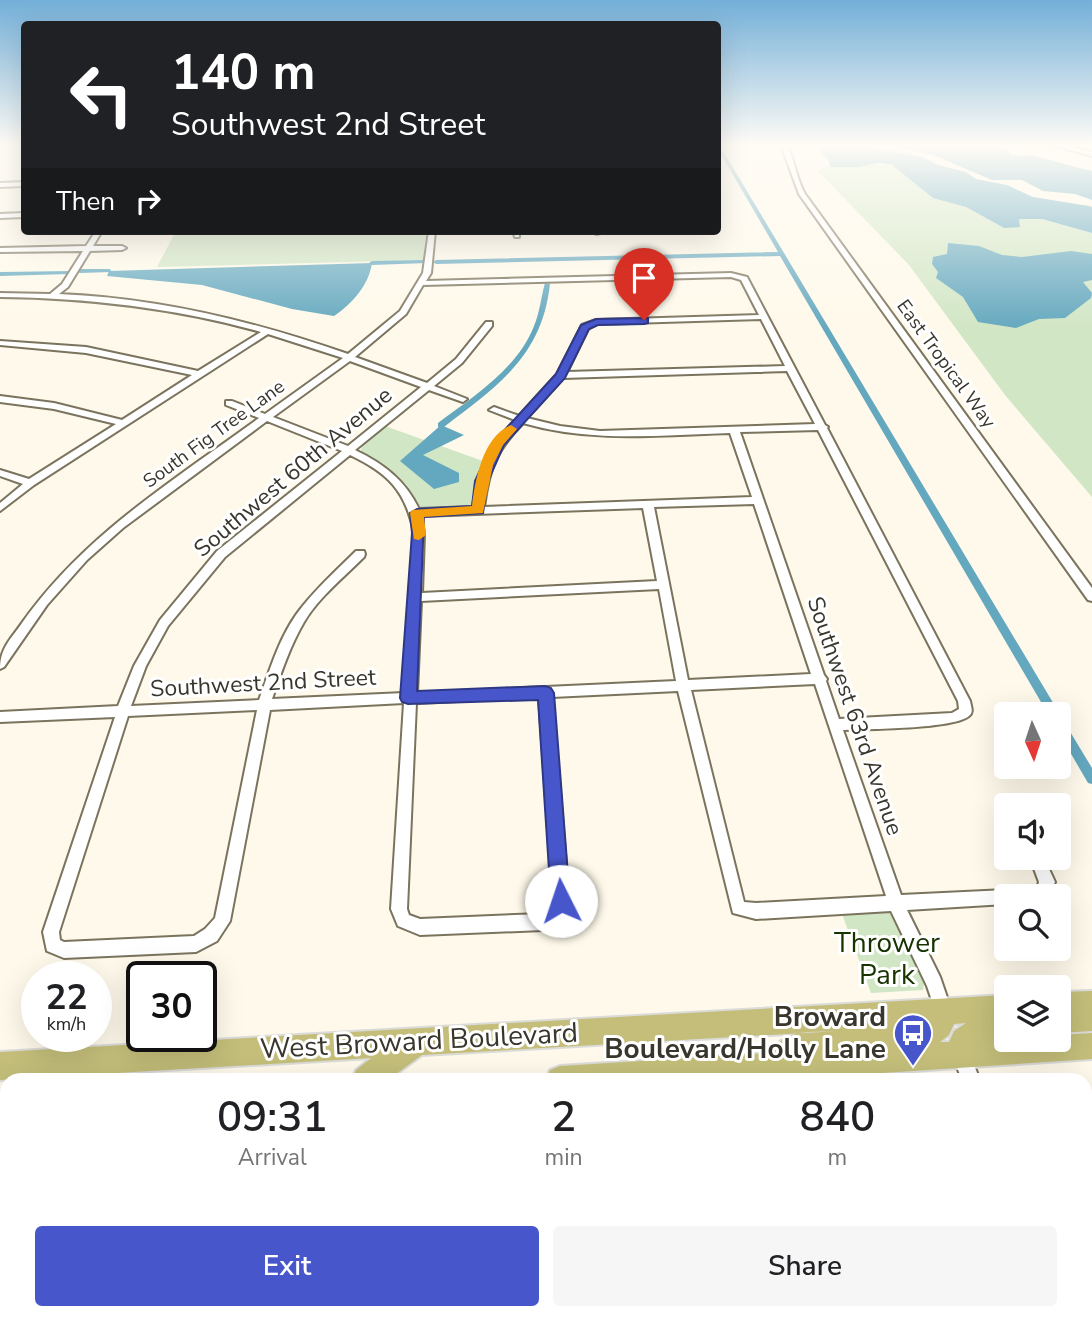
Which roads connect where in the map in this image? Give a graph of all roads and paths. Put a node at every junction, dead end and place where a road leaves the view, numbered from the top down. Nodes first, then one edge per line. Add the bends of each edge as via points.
1 (811, 207) edge
2 (21, 215) edge
3 (0, 216) edge
4 (97, 235) edge
5 (432, 235) edge
6 (89, 248) junction
7 (122, 248) dead end
8 (0, 250) edge
9 (422, 283) junction
10 (0, 295) edge
11 (52, 296) junction
12 (764, 317) junction
13 (489, 324) dead end
14 (590, 324) joint
15 (267, 331) junction
16 (0, 343) edge
17 (348, 358) junction
18 (792, 368) junction
19 (198, 374) junction
20 (561, 375) junction
21 (428, 387) junction
22 (0, 399) edge
23 (463, 399) dead end
24 (229, 403) dead end
25 (494, 411) dead end
26 (267, 418) junction
27 (520, 420) junction
28 (123, 424) junction
29 (823, 427) junction
30 (734, 430) junction
31 (350, 450) junction
32 (0, 473) edge
33 (30, 484) junction
34 (759, 500) junction
35 (648, 505) junction
36 (0, 508) edge
37 (478, 510) junction
38 (417, 513) junction
39 (360, 554) dead end
40 (665, 585) junction
41 (415, 597) junction
42 (1092, 597) edge
43 (0, 664) edge
44 (821, 679) junction
45 (683, 685) junction
46 (545, 693) junction
47 (408, 698) junction
48 (264, 705) junction
49 (123, 711) junction
50 (0, 716) edge
51 (837, 724) junction
52 (994, 898) edge
53 (896, 904) junction
54 (1092, 1004) edge
55 (1071, 1005) edge
56 (994, 1009) edge
57 (944, 1012) junction
58 (1092, 1018) edge
59 (1071, 1019) edge
60 (994, 1026) edge
61 (421, 1041) junction
62 (1092, 1046) edge
63 (961, 1054) junction
64 (0, 1066) edge
65 (775, 1066) junction
66 (374, 1073) edge
67 (695, 1073) edge
68 (968, 1073) edge

1 - 42 street, East Tropical Way
2 - 3 street
4 - 6 street
5 - 9 street, South Fig Tree Lane via 431,259
6 - 7 street
6 - 8 street
6 - 11 street via 65,285
9 - 12 street via 738,276
9 - 17 street, South Fig Tree Lane via 403,312
10 - 11 street
11 - 15 street via 166,309
12 - 14 street
12 - 18 street
13 - 21 street, Southwest 60th Avenue via 472,347
14 - 20 street
15 - 17 street
15 - 19 street
16 - 19 street via 86,350
17 - 21 street
17 - 26 street, South Fig Tree Lane
18 - 20 street
18 - 29 street
19 - 28 street
20 - 27 street
21 - 23 street
21 - 31 street, Southwest 60th Avenue
22 - 28 street
24 - 26 street
25 - 27 street
26 - 31 street
26 - 43 street, South Fig Tree Lane via 119,525 83,557 43,602
27 - 30 street via 600,434
27 - 37 street via 498,444 487,465
28 - 33 street
29 - 30 street
29 - 51 street via 964,701 965,712 953,718
30 - 34 street, Southwest 63rd Avenue
31 - 38 street via 390,475
31 - 49 street, Southwest 60th Avenue via 221,554 187,592 146,655
32 - 33 street
33 - 36 street
34 - 35 street
34 - 44 street, Southwest 63rd Avenue
35 - 37 street
35 - 40 street
37 - 38 street
38 - 41 street
39 - 48 street via 300,618
40 - 41 street
40 - 45 street
41 - 47 street
44 - 45 street, Southwest 2nd Street
44 - 51 street, Southwest 63rd Avenue
45 - 46 street, Southwest 2nd Street
45 - 53 street via 738,908
46 - 47 street, Southwest 2nd Street
46 - 47 street via 561,901 555,914 543,922 420,927 403,921 398,909
47 - 48 street, Southwest 2nd Street
48 - 49 street, Southwest 2nd Street
48 - 49 street, Southwest 60th Avenue via 222,921 197,944 64,950 53,945 51,932
49 - 50 street, Southwest 2nd Street
51 - 53 street, Southwest 63rd Avenue
52 - 53 street
53 - 57 street, Southwest 63rd Avenue
54 - 55 main road
56 - 57 main road, West Broward Boulevard
57 - 61 main road, West Broward Boulevard
57 - 65 main road via 936,1031 919,1038 790,1048
58 - 59 main road
60 - 63 main road via 963,1041
61 - 64 main road, West Broward Boulevard
61 - 66 main road
62 - 63 main road, West Broward Boulevard
63 - 65 main road, West Broward Boulevard
63 - 68 street
65 - 67 main road, West Broward Boulevard

